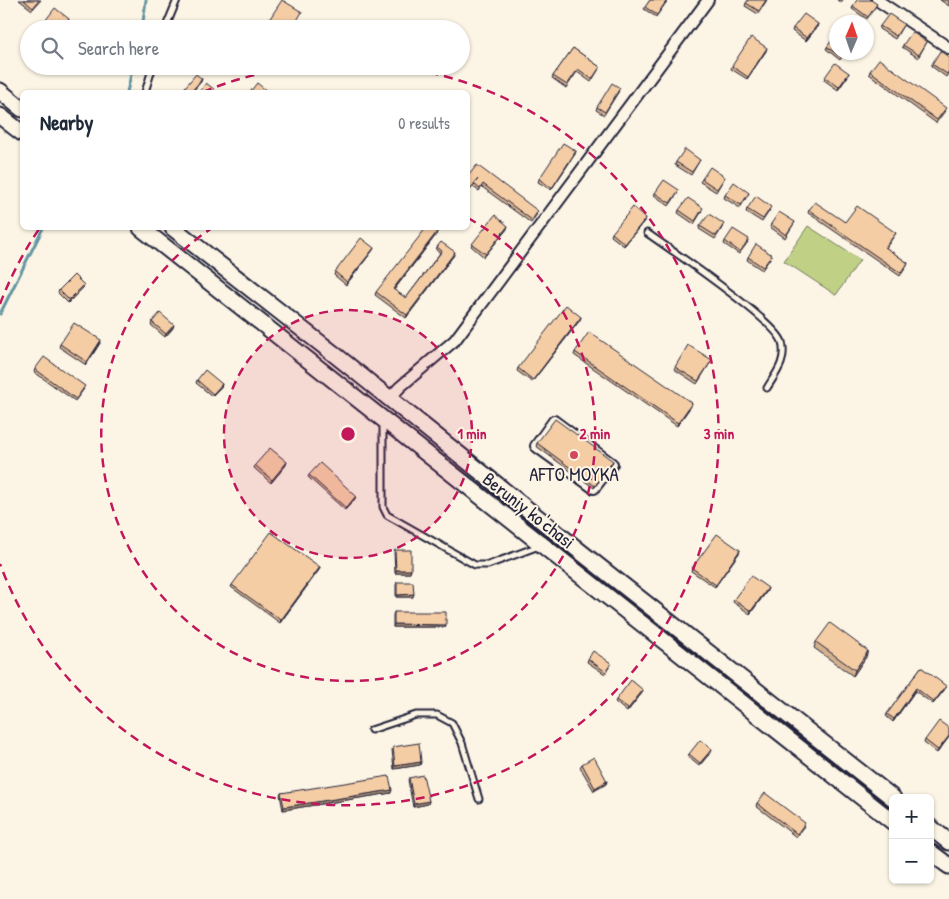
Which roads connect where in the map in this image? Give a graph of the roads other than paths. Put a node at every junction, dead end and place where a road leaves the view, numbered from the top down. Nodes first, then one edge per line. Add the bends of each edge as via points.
1 (177, 0) edge
2 (708, 0) edge
3 (877, 0) edge
4 (168, 20) edge
5 (949, 48) edge
6 (150, 75) edge
7 (146, 90) edge
8 (0, 91) edge
9 (20, 107) edge
10 (0, 116) edge
11 (20, 131) edge
12 (144, 230) edge
13 (176, 230) edge
14 (647, 233) dead end
15 (210, 257) junction
16 (198, 273) junction
17 (767, 388) dead end
18 (389, 399) junction
19 (383, 419) junction
20 (554, 422) joint
21 (542, 545) junction
22 (582, 553) junction
23 (570, 568) junction
24 (371, 730) dead end
25 (889, 795) edge
26 (479, 798) dead end
27 (889, 819) edge
28 (934, 830) edge
29 (949, 842) edge
30 (934, 855) edge
31 (949, 866) edge

1 - 4 lane
2 - 18 street via 455,340
3 - 5 street
6 - 7 lane
8 - 9 main road
10 - 11 main road
12 - 16 main road, Beruniy ko'chasi
13 - 15 main road, Beruniy ko'chasi
14 - 17 lane via 714,280 765,322 782,341 783,361
15 - 16 main road
15 - 18 main road, Beruniy ko'chasi
16 - 19 main road, Beruniy ko'chasi
18 - 22 main road, Beruniy ko'chasi
19 - 21 main road, Beruniy ko'chasi
19 - 21 lane via 383,507 388,515 475,565 488,565
20 - 20 street via 612,464 594,488 536,446
21 - 23 main road, Beruniy ko'chasi
22 - 23 main road
22 - 25 main road, Beruniy ko'chasi
23 - 27 main road, Beruniy ko'chasi
24 - 26 lane via 416,716 437,715 452,723 462,743
28 - 29 main road
30 - 31 main road

